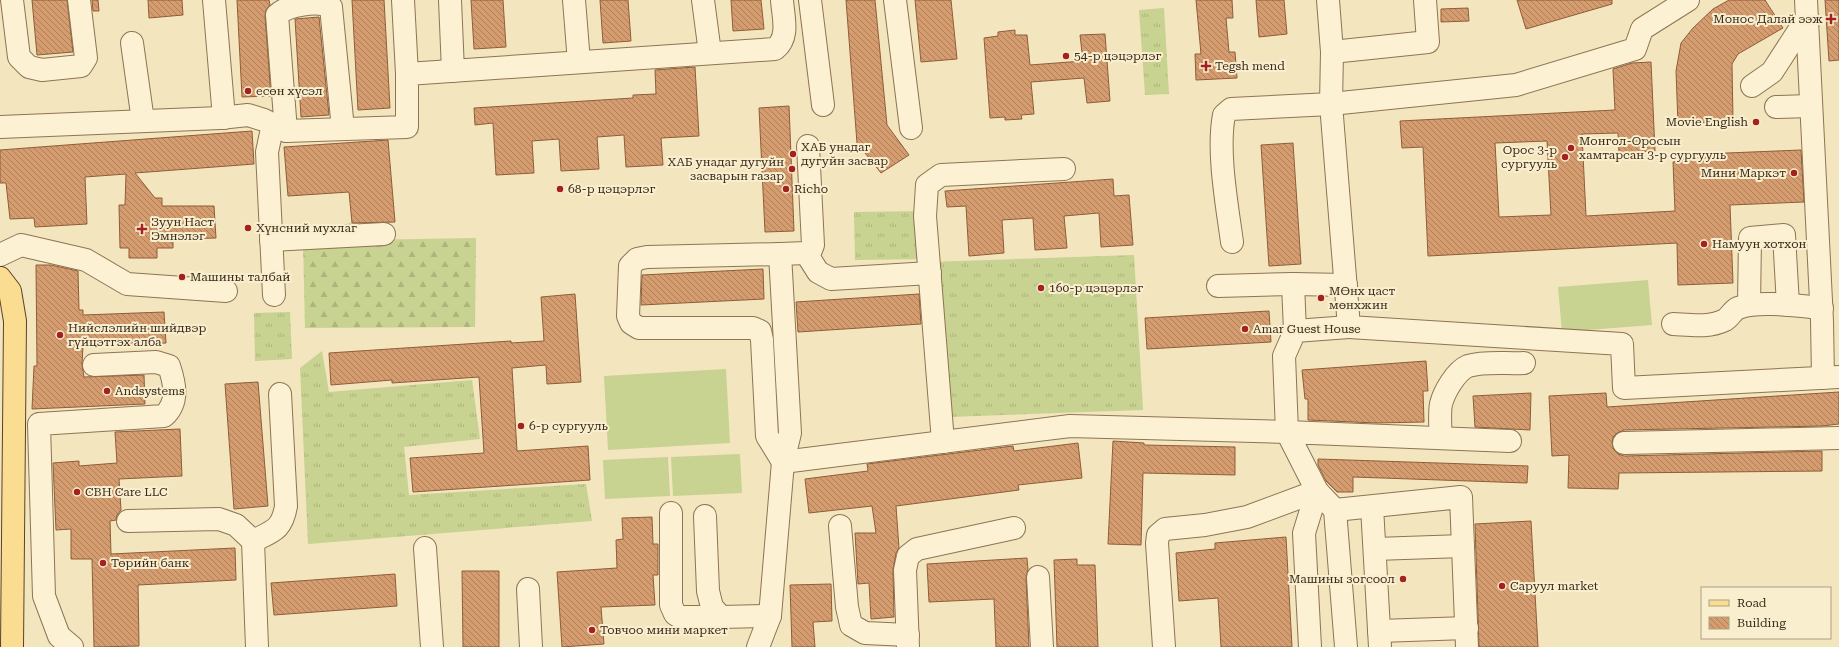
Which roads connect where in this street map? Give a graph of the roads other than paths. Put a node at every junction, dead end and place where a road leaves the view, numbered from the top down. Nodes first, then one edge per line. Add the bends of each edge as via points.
1 (12, 0) edge
2 (79, 0) edge
3 (214, 0) edge
4 (403, 0) edge
5 (450, 0) edge
6 (574, 0) edge
7 (703, 0) edge
8 (782, 0) edge
9 (810, 0) edge
10 (895, 0) edge
11 (1328, 0) edge
12 (1425, 0) edge
13 (1688, 0) edge
14 (1807, 9) edge
15 (132, 43) dead end
16 (1332, 52) junction
17 (710, 53) junction
18 (579, 62) junction
19 (453, 71) junction
20 (407, 74) junction
21 (1752, 86) dead end
22 (823, 104) dead end
23 (1331, 104) junction
24 (1811, 106) junction
25 (1776, 107) dead end
26 (224, 118) junction
27 (144, 121) junction
28 (0, 127) edge
29 (280, 128) junction
30 (911, 128) dead end
31 (343, 129) junction
32 (808, 146) dead end
33 (1064, 169) dead end
34 (384, 234) dead end
35 (271, 240) junction
36 (1232, 242) dead end
37 (806, 253) junction
38 (780, 254) junction
39 (0, 255) edge
40 (930, 273) junction
41 (0, 278) edge
42 (1293, 284) junction
43 (1346, 285) junction
44 (1218, 286) dead end
45 (226, 291) dead end
46 (274, 295) dead end
47 (1749, 305) junction
48 (1788, 305) junction
49 (1828, 317) edge
50 (1673, 324) dead end
51 (0, 326) edge
52 (1349, 327) junction
53 (1295, 331) junction
54 (1524, 363) dead end
55 (94, 365) dead end
56 (1831, 378) edge
57 (14, 389) junction
58 (280, 394) dead end
59 (14, 424) junction
60 (39, 424) junction
61 (1287, 432) junction
62 (1440, 438) junction
63 (1839, 438) edge
64 (1510, 441) dead end
65 (943, 442) junction
66 (1624, 443) dead end
67 (784, 462) junction
68 (1317, 491) junction
69 (1372, 507) junction
70 (1335, 510) junction
71 (671, 513) dead end
72 (705, 516) dead end
73 (128, 521) dead end
74 (840, 526) dead end
75 (1014, 528) dead end
76 (253, 541) junction
77 (1463, 546) junction
78 (425, 548) dead end
79 (1375, 548) junction
80 (1038, 577) dead end
81 (528, 589) dead end
82 (770, 616) junction
83 (721, 617) junction
84 (1467, 638) edge
85 (1380, 639) edge
86 (908, 641) edge
87 (12, 647) edge
88 (72, 647) edge
89 (257, 647) edge
90 (432, 647) edge
91 (531, 647) edge
92 (758, 647) edge
93 (1042, 647) edge
94 (1164, 647) edge
95 (1310, 647) edge
96 (1346, 647) edge

1 - 2 street via 19,57 29,67 42,70 81,66 86,58
3 - 26 street
4 - 20 street
5 - 19 street
6 - 18 street
7 - 17 street
8 - 17 street via 785,36 775,49
9 - 22 street
10 - 30 street
11 - 16 street
12 - 16 street via 1428,42
13 - 23 street via 1642,29 1635,49 1516,85
14 - 21 street via 1772,72
14 - 24 street
15 - 27 street
16 - 23 street
17 - 18 street
18 - 19 street
19 - 20 street
20 - 31 street via 407,127
23 - 36 street via 1232,110 1224,115 1221,128
23 - 43 street
24 - 25 street
24 - 49 street
26 - 27 street
26 - 29 street via 248,115
27 - 28 street
29 - 31 street
29 - 31 street via 277,15 283,9 324,3 331,7
29 - 35 street via 267,152
32 - 37 street via 813,244 811,250
33 - 40 street via 941,175 927,185 925,216
34 - 35 street
35 - 46 street
37 - 38 street
37 - 40 street via 818,272 831,280
38 - 67 street via 790,433
38 - 67 street via 647,256 637,259 630,266 628,316 631,323 639,328 753,328 760,331 767,436
39 - 45 street via 21,245 86,260 127,284
40 - 65 street
41 - 57 main road via 10,291 15,321
42 - 43 street
42 - 44 street
42 - 53 street
43 - 52 street
47 - 48 street
47 - 48 street via 1750,238 1784,235
47 - 50 street via 1737,308 1726,319 1707,326
48 - 49 street
49 - 56 street
51 - 57 main road via 3,330
52 - 53 street
52 - 56 street via 1622,344 1624,388
53 - 61 street via 1284,356
54 - 62 street via 1467,367 1458,374 1441,404
55 - 60 street via 156,362 169,366 175,401 164,416
57 - 59 main road
58 - 76 street via 286,506 278,528
59 - 60 street
59 - 87 main road
60 - 88 street via 44,596 59,636
61 - 62 street
61 - 65 street via 1070,426
61 - 68 street
62 - 64 street
63 - 66 street
65 - 67 street
67 - 82 street
68 - 70 street
68 - 94 street via 1247,517 1205,525 1165,528 1158,535
68 - 95 street via 1304,533
69 - 70 street
69 - 77 street via 1461,497
69 - 79 street
70 - 96 street
71 - 83 street via 671,605 675,614 680,617
72 - 83 street via 708,591 712,607
73 - 76 street via 219,519 236,525
74 - 86 street via 846,607 851,625 865,633
75 - 86 street via 917,549 908,556 905,570
76 - 89 street
77 - 79 street
77 - 84 street
78 - 90 street
79 - 85 street
80 - 93 street
81 - 91 street
82 - 83 street
82 - 92 street
84 - 85 street

